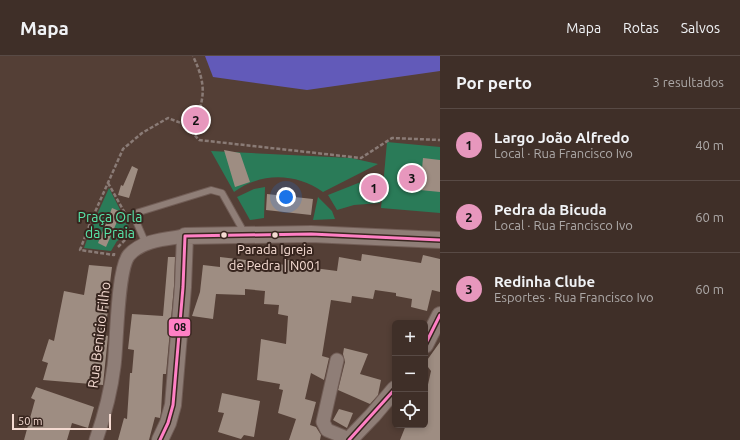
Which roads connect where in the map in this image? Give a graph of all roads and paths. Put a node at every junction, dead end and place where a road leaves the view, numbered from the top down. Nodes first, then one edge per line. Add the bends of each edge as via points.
1 (193, 56) edge
2 (192, 131) junction
3 (440, 140) edge
4 (108, 183) junction
5 (130, 221) dead end
6 (246, 235) junction
7 (132, 236) dead end
8 (185, 236) junction
9 (440, 240) edge
10 (146, 244) junction
11 (440, 315) edge
12 (428, 339) edge
13 (337, 360) dead end
14 (392, 392) edge
15 (96, 440) edge
16 (160, 440) edge
17 (349, 440) edge

1 - 2 path via 202,75 203,103
2 - 3 path via 198,140 279,151 361,158 392,138
2 - 4 path via 186,125 168,118 148,129 123,149
4 - 5 path
4 - 7 path via 80,250 114,255 120,242
6 - 8 street
6 - 9 street via 311,234
6 - 10 lane via 222,193 211,190 136,213 136,221
8 - 10 street
8 - 16 street via 172,405 168,423
10 - 15 street, Rua Benicio Filho via 134,250 124,266 112,382
11 - 12 street
13 - 17 street via 323,422 327,430
14 - 17 street

